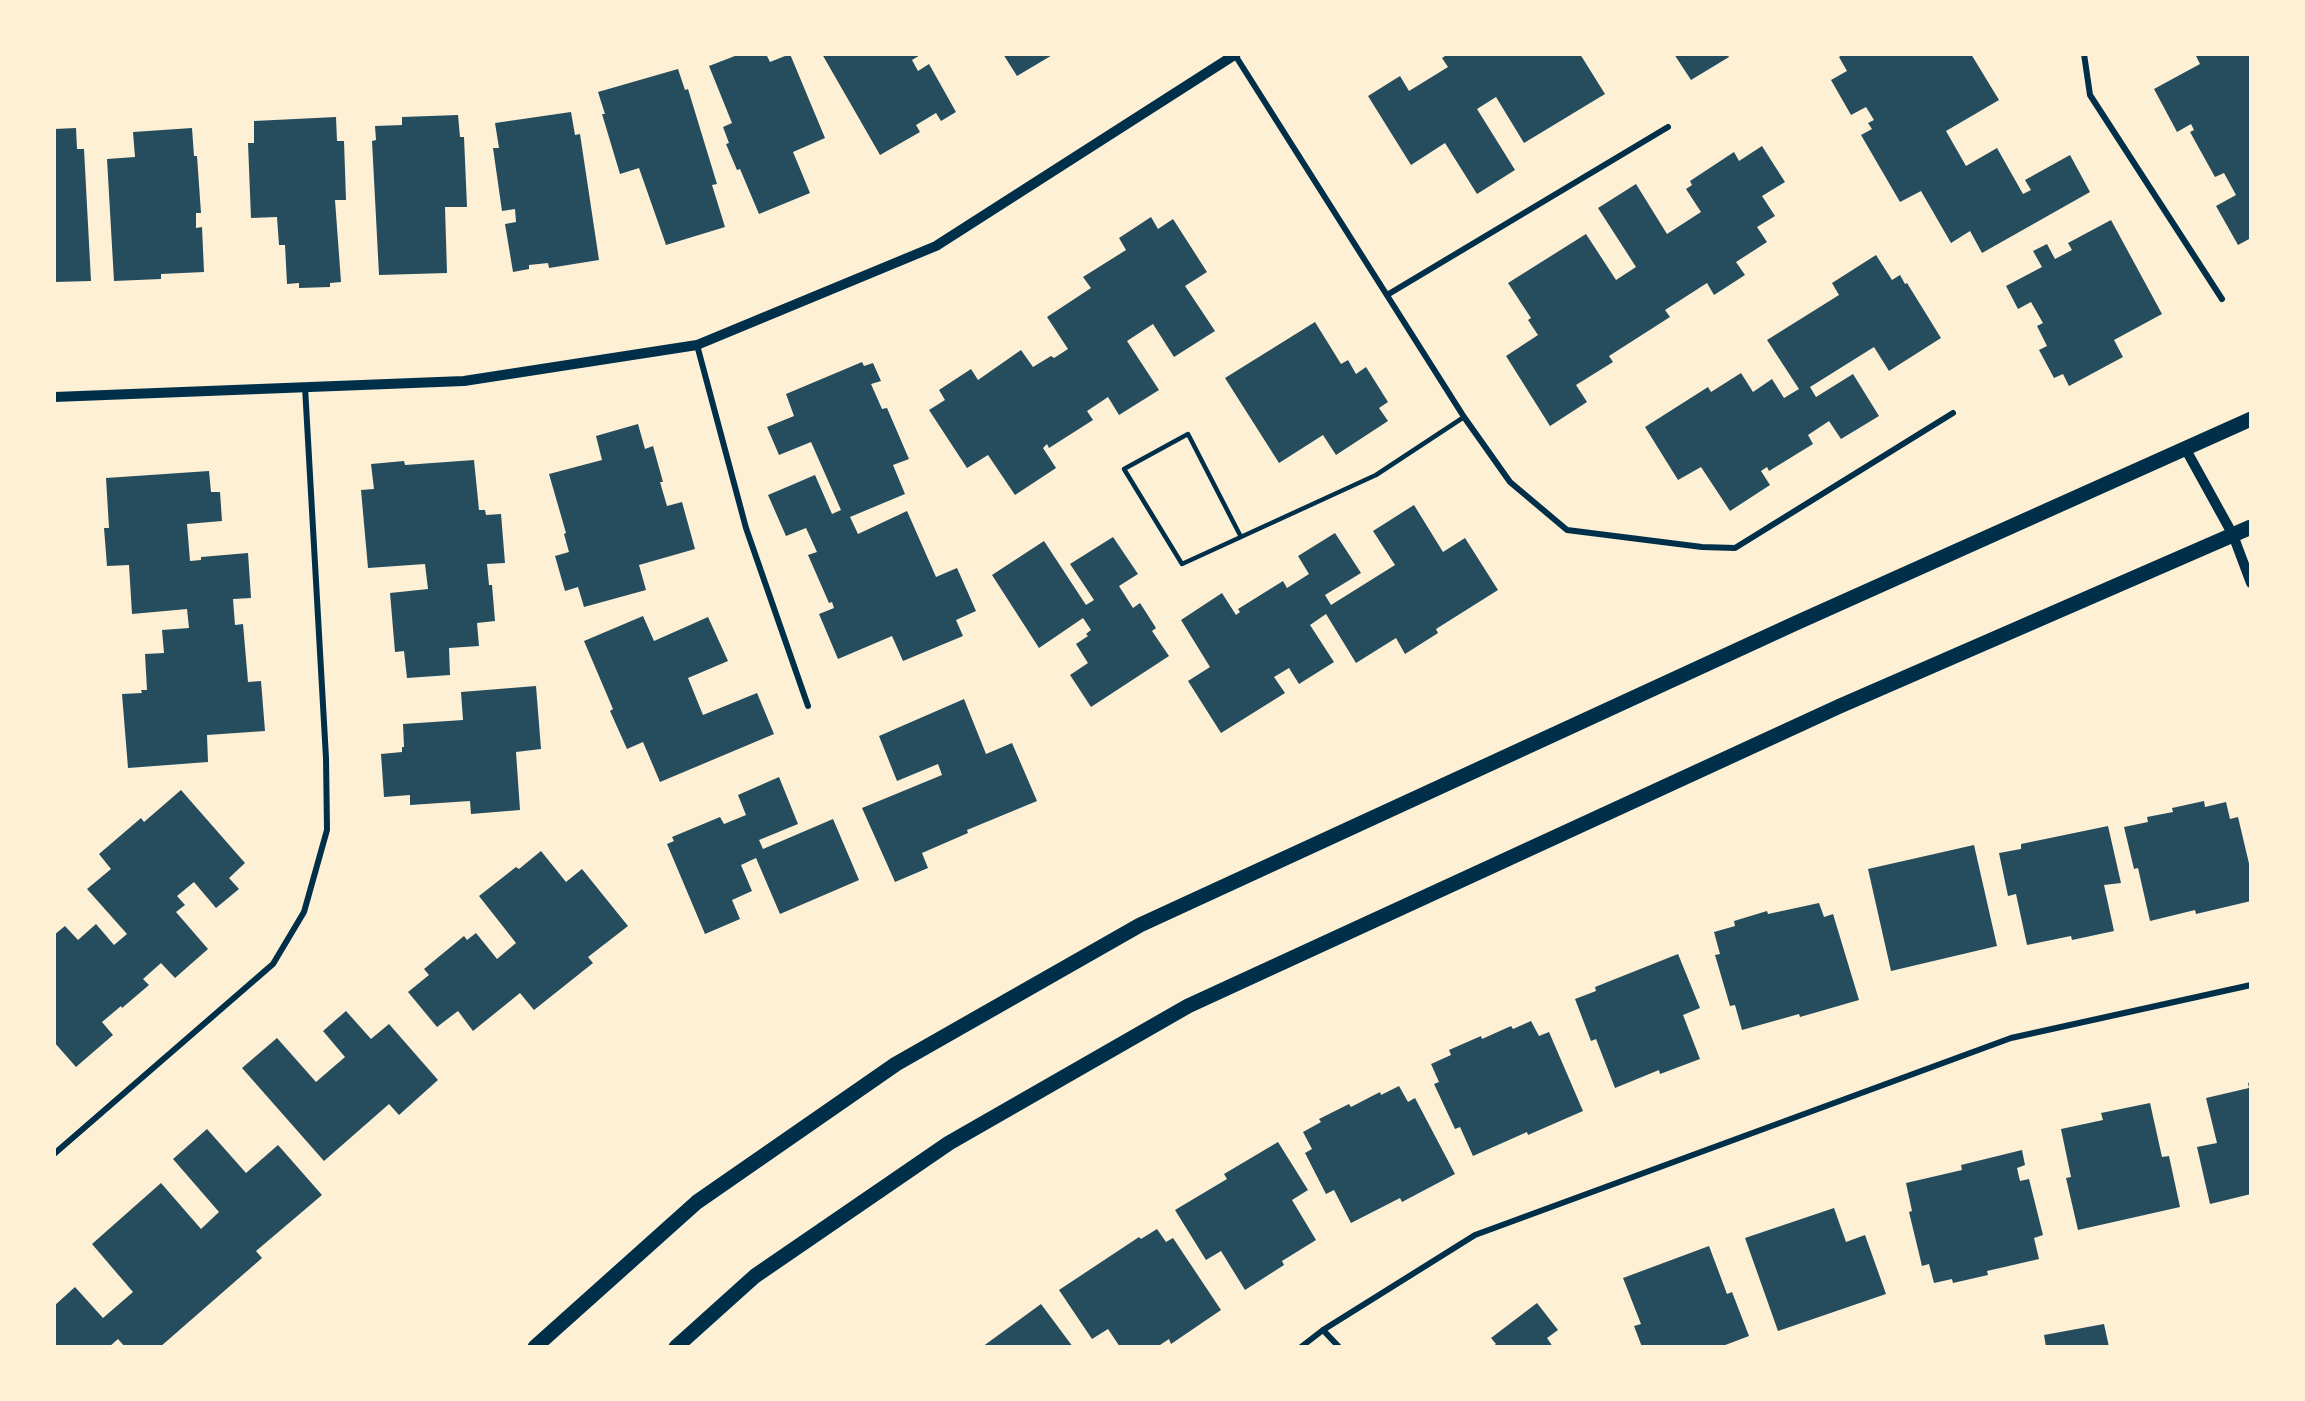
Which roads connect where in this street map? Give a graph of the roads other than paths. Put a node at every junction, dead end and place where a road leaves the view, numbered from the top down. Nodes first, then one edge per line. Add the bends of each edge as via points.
1 (1236, 54) edge
2 (2084, 54) edge
3 (1668, 127) dead end
4 (1387, 295) junction
5 (2222, 299) dead end
6 (697, 345) junction
7 (305, 387) junction
8 (54, 397) edge
9 (1953, 413) dead end
10 (1464, 417) junction
11 (2251, 419) edge
12 (2185, 448) junction
13 (2251, 527) edge
14 (2233, 535) junction
15 (1241, 537) junction
16 (2251, 583) edge
17 (808, 706) dead end
18 (2251, 985) edge
19 (54, 1154) edge
20 (1323, 1330) junction
21 (534, 1347) edge
22 (676, 1347) edge
23 (1301, 1347) edge
24 (1339, 1347) edge

1 - 4 street
1 - 6 street via 936,246
2 - 5 street via 2090,95
3 - 4 street
4 - 10 street
6 - 7 street via 464,381
6 - 17 street via 746,528
7 - 8 street
7 - 19 street via 327,830 304,912 273,964
9 - 10 street via 1735,548 1566,530 1510,482
10 - 15 lane via 1376,475
11 - 12 main road
12 - 14 street
12 - 21 main road via 1140,925 896,1064 697,1202
13 - 14 main road
14 - 16 street
14 - 22 main road via 1840,706 1188,1006 949,1143 755,1276
15 - 15 lane via 1182,564 1124,469 1188,434
18 - 20 street via 2011,1038 1486,1231
20 - 23 street
20 - 24 street

